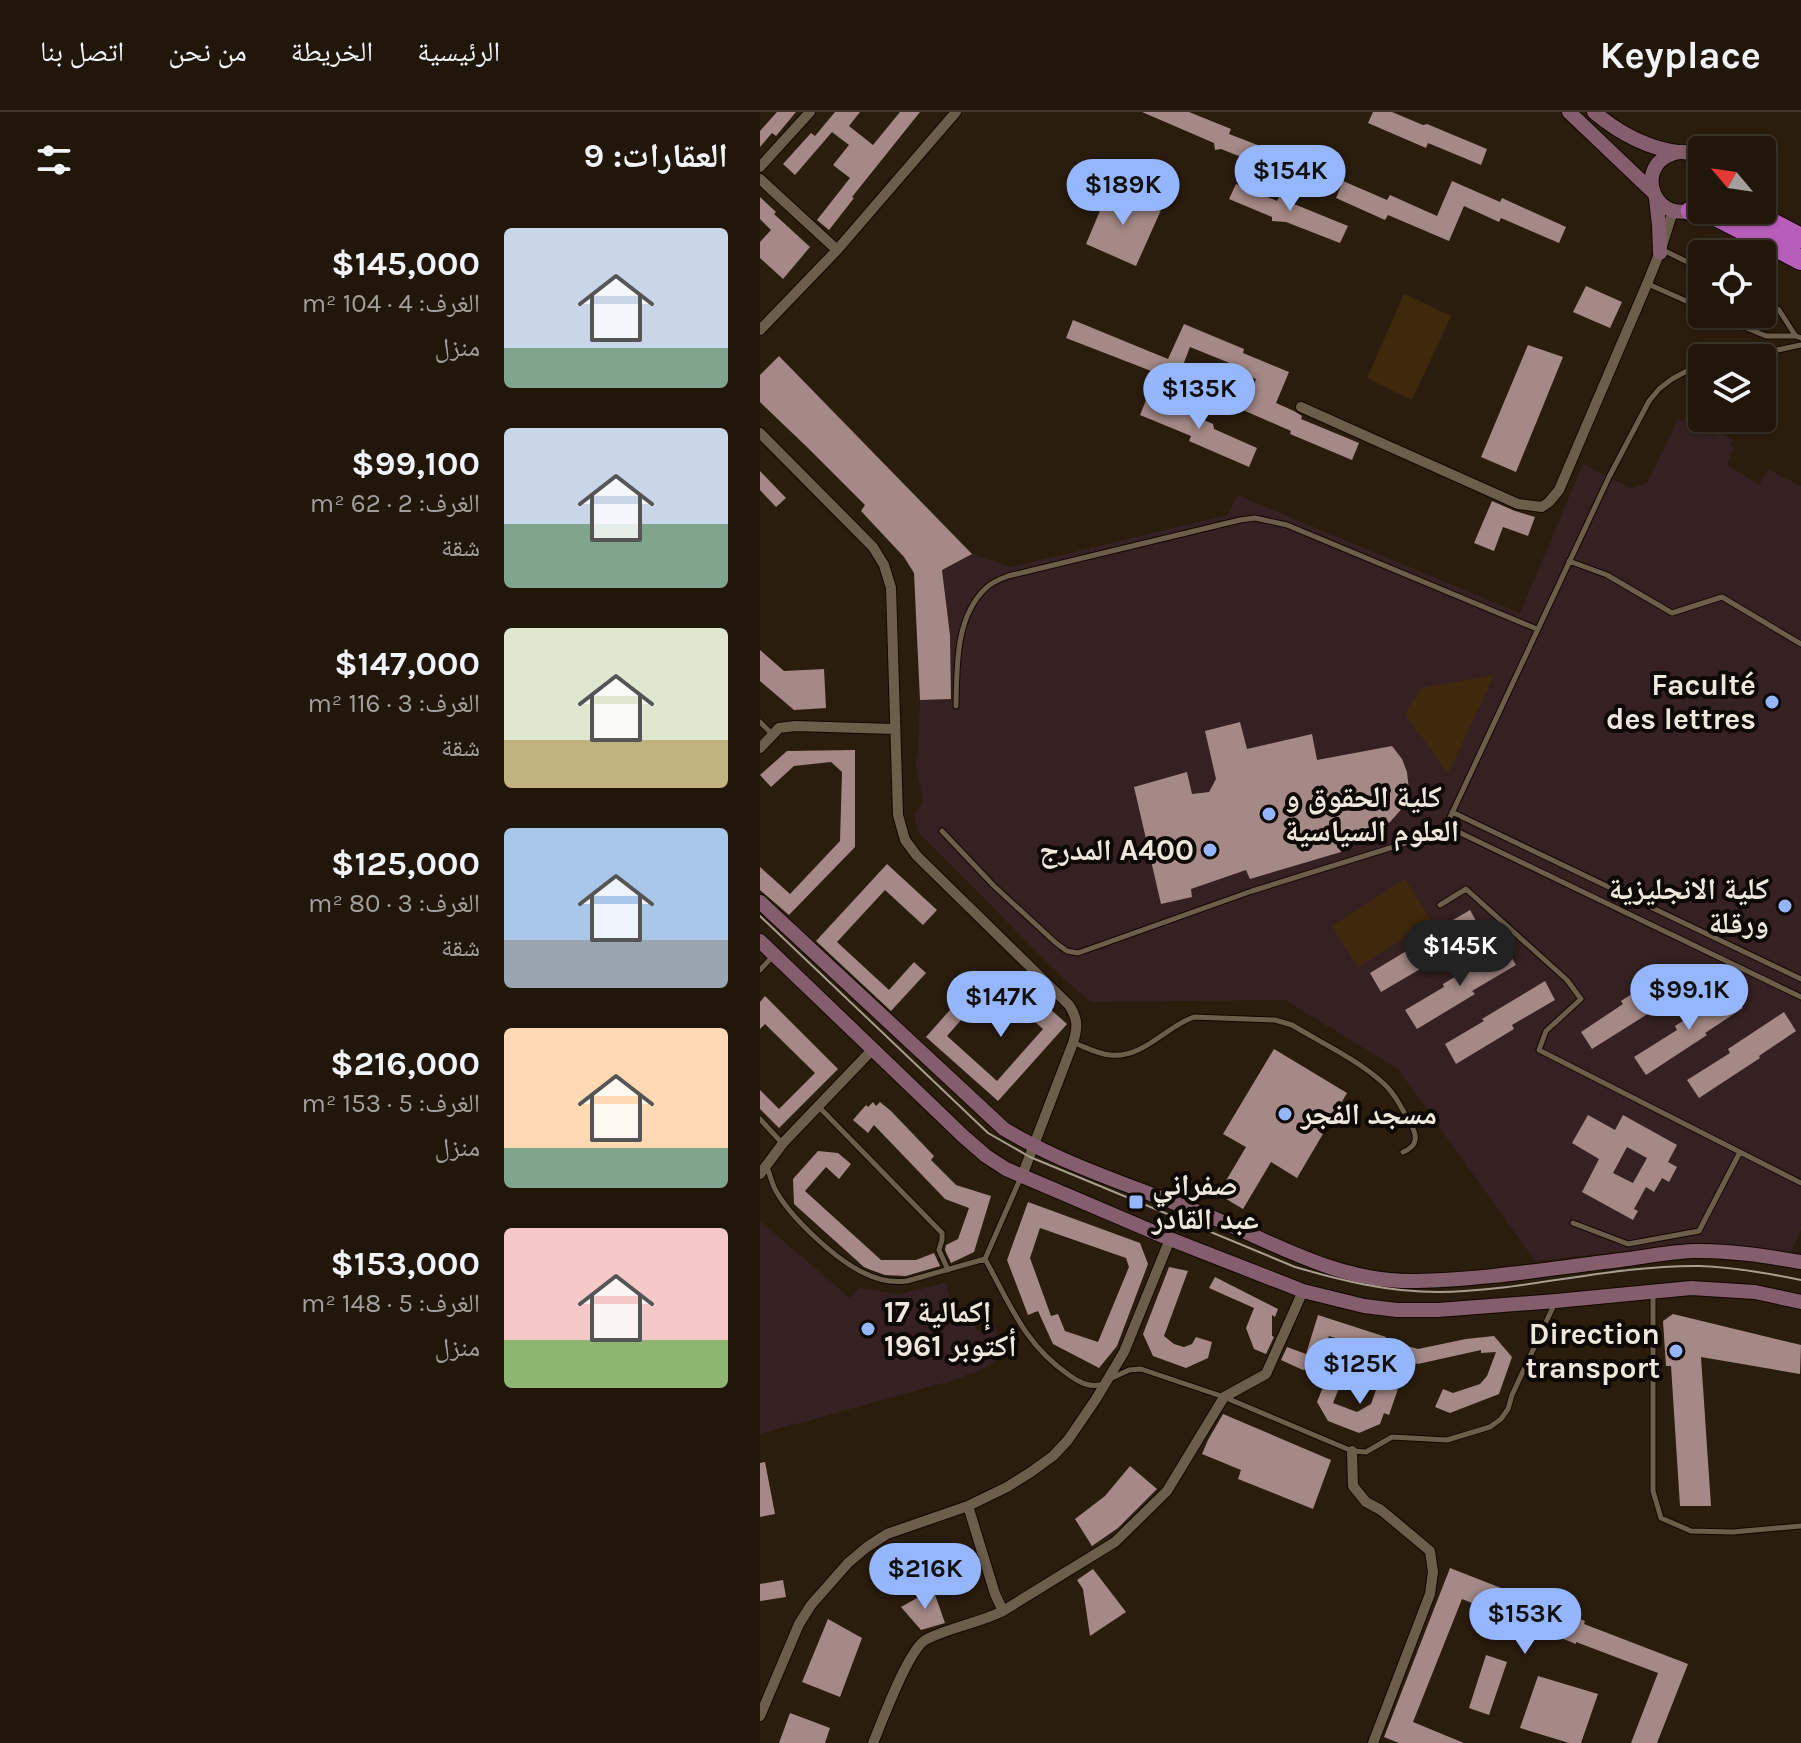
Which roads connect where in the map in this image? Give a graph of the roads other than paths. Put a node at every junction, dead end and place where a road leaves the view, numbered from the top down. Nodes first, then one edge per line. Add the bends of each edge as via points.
1 (810, 112) edge
2 (956, 112) edge
3 (1569, 112) edge
4 (1594, 112) edge
5 (1678, 152) junction
6 (1688, 153) edge
7 (760, 167) edge
8 (760, 179) edge
9 (1654, 195) junction
10 (1688, 208) edge
11 (1688, 209) edge
12 (1731, 224) edge
13 (1774, 224) edge
14 (1801, 238) edge
15 (837, 250) junction
16 (1660, 251) junction
17 (1801, 260) edge
18 (1688, 263) edge
19 (1647, 284) junction
20 (1688, 302) edge
21 (1776, 308) edge
22 (1747, 328) edge
23 (760, 329) edge
24 (1798, 337) edge
25 (1801, 345) edge
26 (1776, 350) edge
27 (1688, 371) edge
28 (1301, 407) dead end
29 (760, 433) edge
30 (1569, 561) junction
31 (1537, 629) junction
32 (1801, 644) edge
33 (956, 706) dead end
34 (760, 722) edge
35 (894, 729) junction
36 (773, 734) junction
37 (760, 748) edge
38 (1452, 812) junction
39 (1446, 826) junction
40 (942, 831) dead end
41 (760, 902) edge
42 (1440, 905) dead end
43 (760, 941) edge
44 (774, 955) junction
45 (760, 970) edge
46 (1801, 979) edge
47 (1801, 997) edge
48 (1073, 1043) junction
49 (872, 1050) junction
50 (818, 1106) junction
51 (760, 1119) edge
52 (783, 1143) junction
53 (1034, 1147) junction
54 (1403, 1152) dead end
55 (1740, 1152) junction
56 (763, 1170) edge
57 (1022, 1176) junction
58 (1801, 1183) edge
59 (1573, 1223) dead end
60 (1170, 1239) junction
61 (985, 1259) junction
62 (1801, 1262) edge
63 (948, 1270) junction
64 (1303, 1291) junction
65 (1653, 1291) junction
66 (1556, 1301) junction
67 (1801, 1302) edge
68 (1107, 1382) junction
69 (1224, 1397) junction
70 (1352, 1451) junction
71 (968, 1506) junction
72 (1801, 1526) edge
73 (1003, 1611) junction
74 (760, 1716) edge
75 (873, 1743) edge
76 (1373, 1743) edge

1 - 7 street
2 - 15 street
3 - 9 street
4 - 5 street via 1644,144
5 - 6 street
5 - 9 street via 1656,166
8 - 15 street
9 - 10 street via 1666,208
9 - 16 street
11 - 16 street
12 - 17 highway
13 - 14 highway
15 - 23 street
16 - 18 lane
16 - 19 street
19 - 20 lane
19 - 28 street via 1559,490 1542,507 1487,492
21 - 24 lane
22 - 24 lane via 1766,336
25 - 26 lane
27 - 30 lane via 1649,401
29 - 35 street via 865,538 884,565 891,588
30 - 31 lane
30 - 32 lane via 1607,575 1672,613 1722,597
31 - 33 lane via 1287,525 1255,518 988,585 975,600 960,641
31 - 38 lane
34 - 36 lane
35 - 36 street via 795,726
35 - 48 street via 898,815 905,840 1069,1005 1077,1023
36 - 37 street
38 - 39 lane
38 - 46 lane
39 - 40 lane via 1438,833 1078,953 1056,943
39 - 47 lane
41 - 53 street via 1004,1129
42 - 55 lane via 1466,889 1567,980 1581,999 1546,1031 1539,1050
43 - 44 street
44 - 45 lane
44 - 49 street
48 - 53 street
48 - 54 lane via 1117,1055 1142,1048 1194,1017 1283,1022 1383,1082 1416,1133 1414,1145
49 - 50 street
49 - 57 street via 986,1156
50 - 52 street
50 - 63 lane via 942,1233 939,1250
51 - 52 lane
52 - 56 street
53 - 57 street
53 - 62 street via 1301,1258 1377,1279 1471,1279 1693,1251
55 - 58 lane
55 - 59 lane via 1699,1231 1628,1244
56 - 63 lane via 803,1226 862,1273 898,1282
57 - 60 street
57 - 61 lane
60 - 64 street
60 - 68 street
61 - 63 lane
61 - 68 lane via 1040,1351 1087,1385
64 - 66 street via 1397,1310
64 - 69 street via 1266,1374
65 - 66 street
65 - 67 street via 1721,1289
65 - 72 lane via 1653,1491 1661,1518 1691,1531
66 - 70 lane via 1501,1419 1447,1440 1392,1437 1366,1452
68 - 69 lane via 1141,1369
68 - 71 street via 1053,1456
69 - 70 lane
69 - 73 street via 1167,1491 1115,1542
70 - 76 street via 1353,1486 1430,1551 1433,1572 1430,1594
71 - 73 street
71 - 74 street via 887,1534 848,1563 799,1624
73 - 75 street via 923,1640

